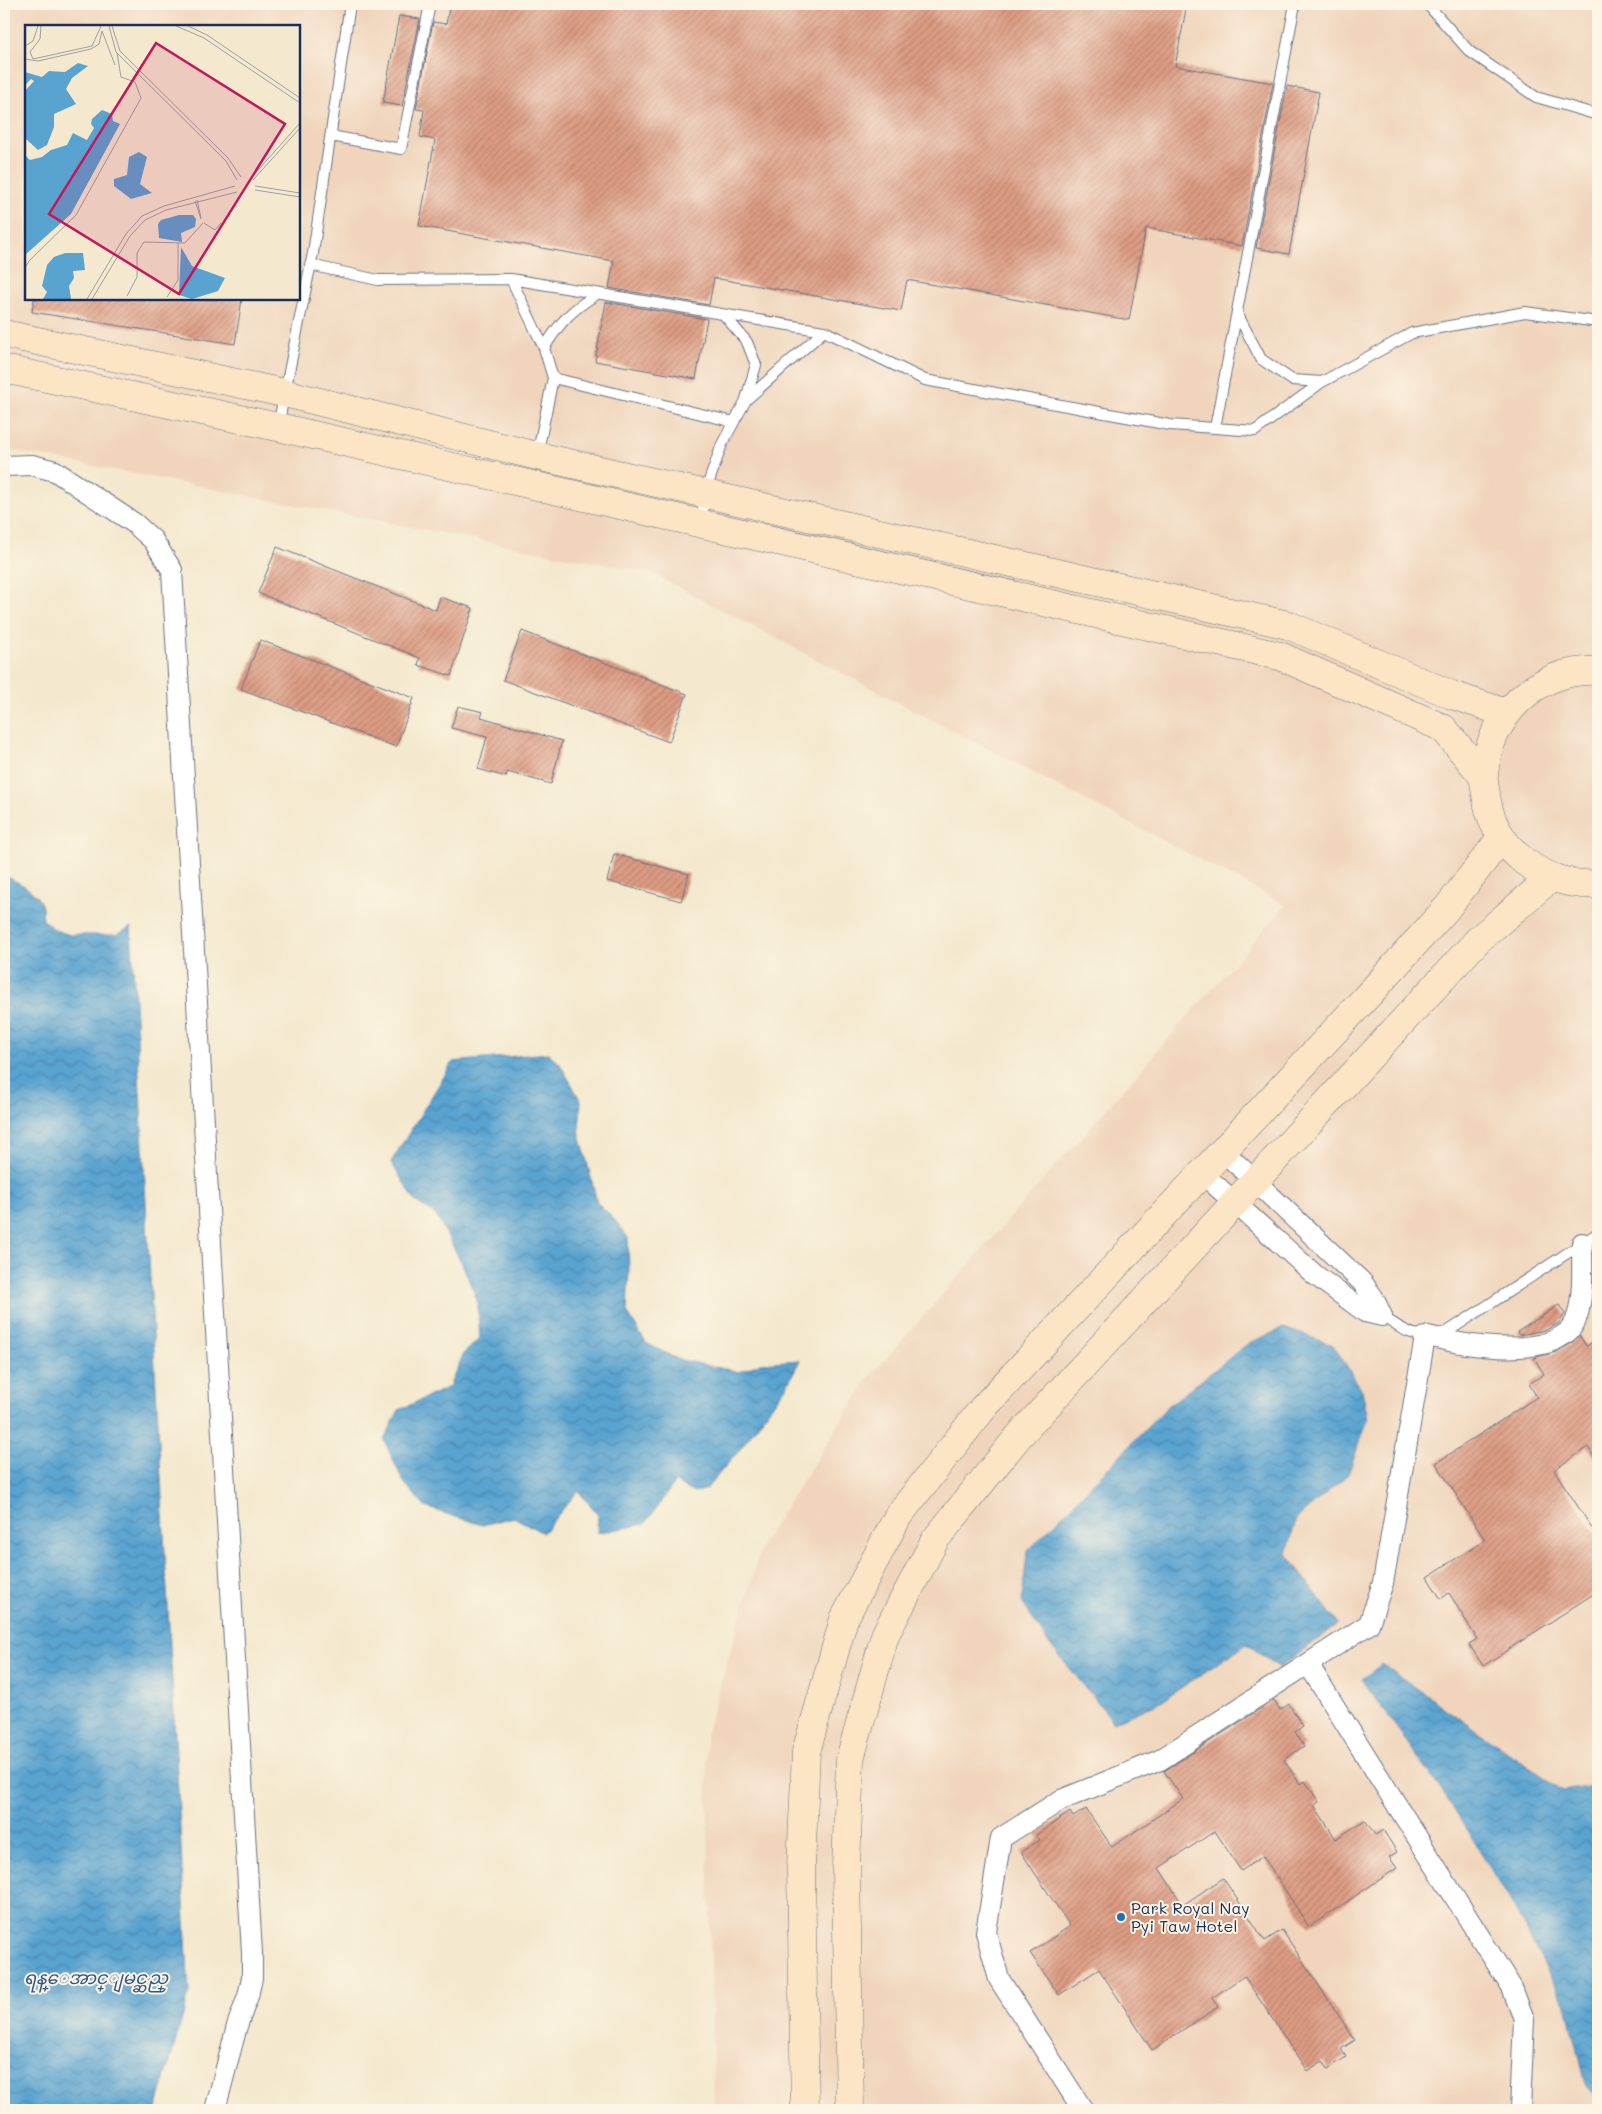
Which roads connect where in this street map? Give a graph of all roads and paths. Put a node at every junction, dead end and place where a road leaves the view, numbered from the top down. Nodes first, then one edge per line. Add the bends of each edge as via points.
1 (350, 4) edge
2 (430, 4) edge
3 (1295, 4) edge
4 (1427, 4) edge
5 (1598, 114) edge
6 (331, 136) junction
7 (310, 265) junction
8 (511, 279) junction
9 (596, 294) junction
10 (1237, 313) junction
11 (724, 315) junction
12 (1598, 322) edge
13 (824, 331) junction
14 (4, 334) edge
15 (544, 348) junction
16 (4, 369) edge
17 (553, 378) junction
18 (1322, 382) junction
19 (284, 393) junction
20 (746, 400) junction
21 (734, 422) junction
22 (278, 427) junction
23 (1215, 428) junction
24 (4, 466) edge
25 (535, 469) junction
26 (705, 493) junction
27 (701, 524) junction
28 (1598, 667) edge
29 (1506, 713) junction
30 (1484, 776) junction
31 (1501, 838) junction
32 (1551, 878) junction
33 (1598, 884) edge
34 (1223, 1151) junction
35 (1203, 1174) junction
36 (1256, 1181) junction
37 (1236, 1203) junction
38 (1590, 1238) edge
39 (1382, 1316) junction
40 (1427, 1337) junction
41 (1308, 1664) junction
42 (215, 2110) edge
43 (805, 2110) edge
44 (850, 2110) edge
45 (1083, 2110) edge
46 (1520, 2110) edge

1 - 6 lane
2 - 6 lane via 401,149
3 - 10 lane
4 - 5 lane via 1469,51 1536,97
6 - 7 lane
7 - 8 lane via 378,280
7 - 19 lane
8 - 9 lane
8 - 15 lane
9 - 11 lane
9 - 15 lane via 572,310
10 - 18 lane via 1261,359 1292,380
10 - 23 lane
11 - 13 lane
11 - 20 lane via 747,342 756,365
12 - 18 lane via 1525,312 1412,333
13 - 20 lane
13 - 23 lane via 925,380 1170,425
14 - 19 street
15 - 17 lane
16 - 22 street
17 - 21 lane
17 - 25 lane
18 - 23 lane via 1255,431
19 - 22 lane
19 - 25 street
20 - 21 lane
21 - 26 lane via 722,444
22 - 25 street
24 - 42 street via 32,466 55,471 134,523 152,540 172,570 252,1953 248,1996
25 - 26 street
25 - 27 street
26 - 27 lane
26 - 29 street via 1288,625 1452,695
27 - 30 street via 1280,656 1443,728
28 - 29 street via 1562,675 1531,690
29 - 30 street via 1493,735
30 - 31 street via 1487,808
31 - 32 street via 1524,862
31 - 34 street via 1447,908
32 - 33 street via 1583,885
32 - 36 street via 1478,940
34 - 35 street
34 - 36 street
35 - 37 street
35 - 43 street via 984,1408 898,1516 844,1619 806,1752 801,1868
36 - 37 street
36 - 39 street via 1362,1282
37 - 39 street via 1346,1299 1365,1312
37 - 44 street via 1012,1444 935,1540 885,1635 850,1759 846,1868
38 - 40 lane via 1447,1332
38 - 40 street via 1576,1320 1567,1332 1540,1344 1500,1348
39 - 40 lane via 1404,1331
40 - 41 street via 1383,1583 1369,1624
41 - 45 street via 1160,1760 1061,1800 1001,1838 986,1932 999,1979
41 - 46 street via 1512,1988 1524,2019

